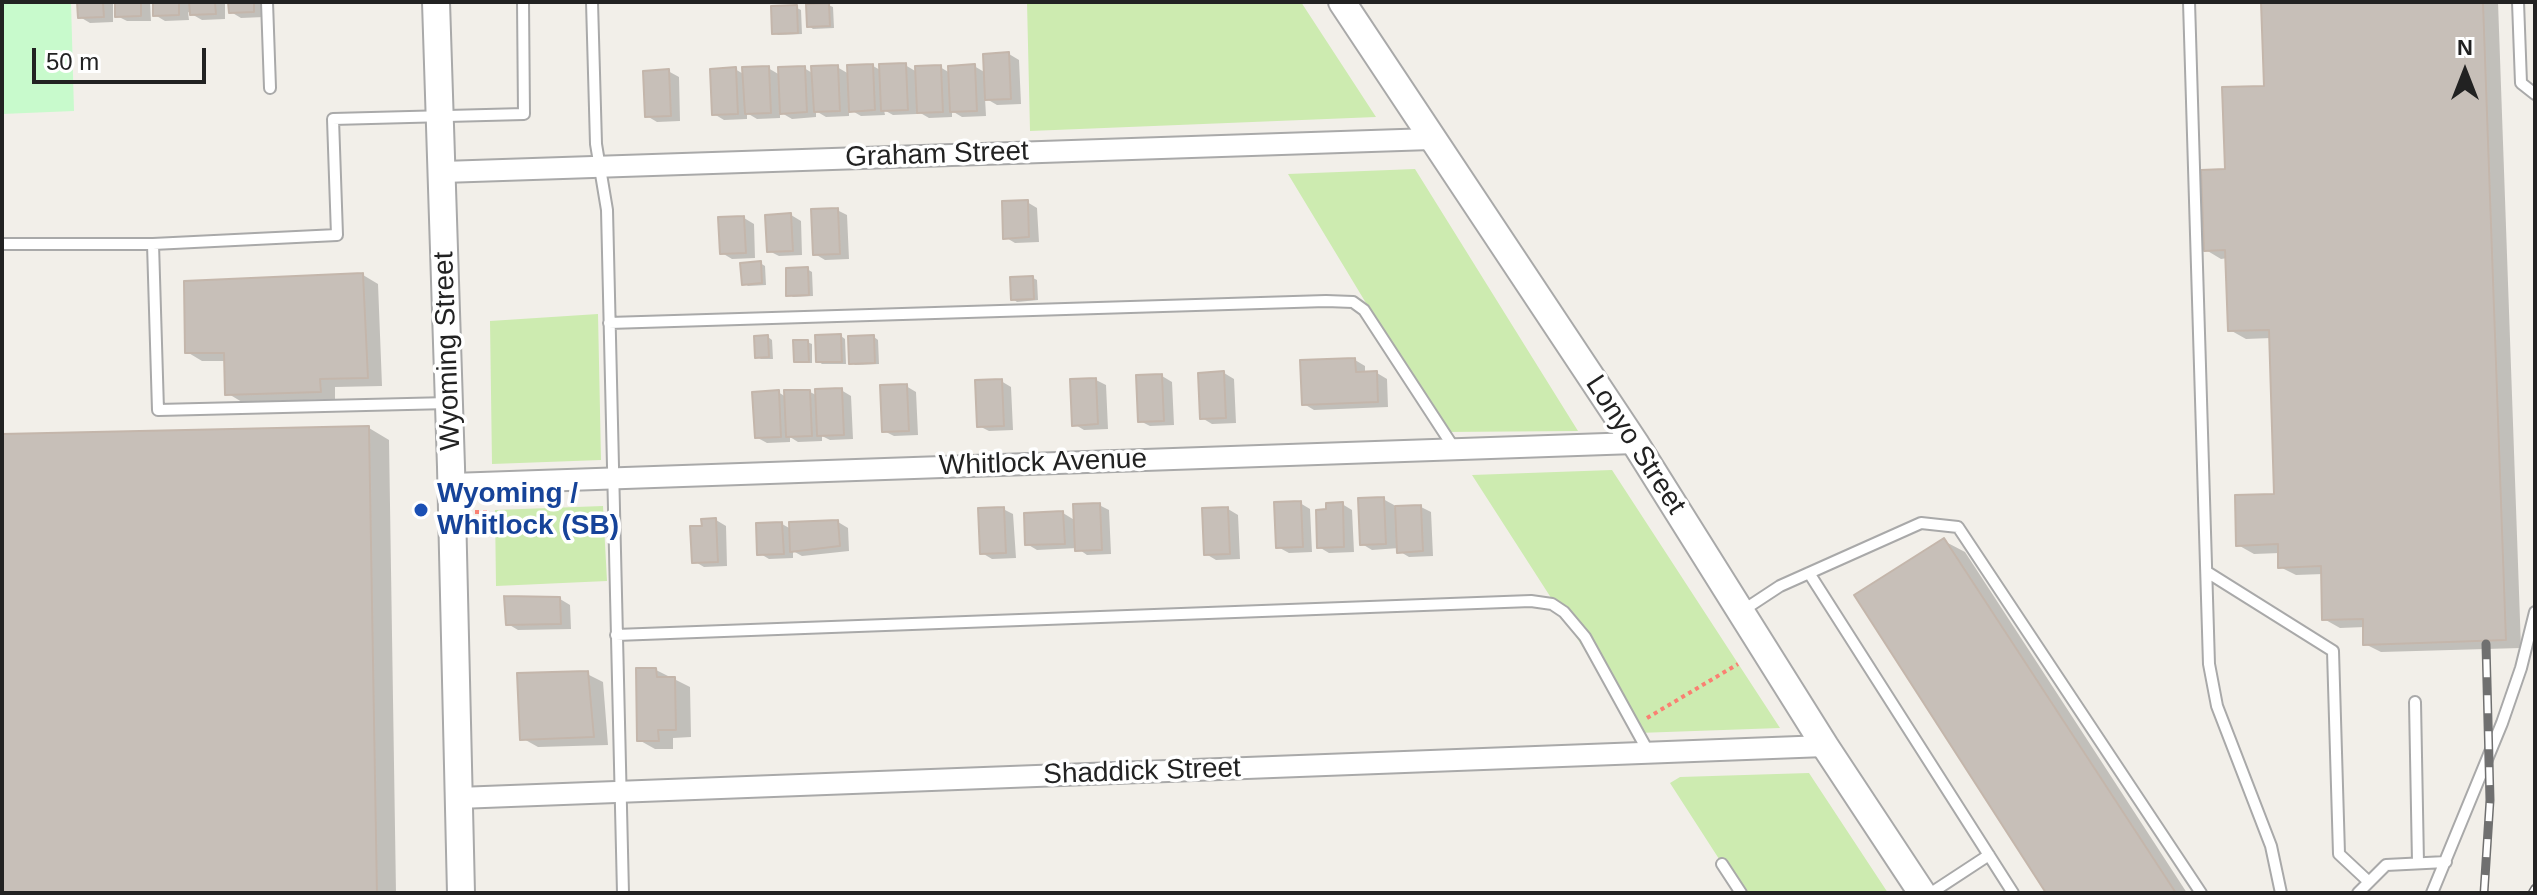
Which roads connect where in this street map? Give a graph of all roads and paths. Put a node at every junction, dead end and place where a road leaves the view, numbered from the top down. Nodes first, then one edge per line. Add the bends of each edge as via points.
1 (267, 2) edge
2 (436, 2) edge
3 (523, 2) edge
4 (592, 2) edge
5 (1342, 2) edge
6 (2189, 2) edge
7 (2518, 2) edge
8 (270, 88) dead end
9 (2535, 94) edge
10 (439, 116) junction
11 (1431, 139) junction
12 (601, 166) junction
13 (443, 172) junction
14 (2, 244) edge
15 (153, 244) junction
16 (609, 323) junction
17 (449, 403) junction
18 (1635, 443) junction
19 (1455, 449) junction
20 (613, 478) junction
21 (452, 484) junction
22 (2207, 572) junction
23 (1809, 573) junction
24 (1742, 611) junction
25 (2535, 612) edge
26 (616, 635) junction
27 (1738, 664) dead end
28 (2415, 702) dead end
29 (1634, 726) junction
30 (1825, 746) junction
31 (1649, 753) junction
32 (620, 793) junction
33 (458, 798) junction
34 (1989, 855) junction
35 (2446, 862) junction
36 (2418, 863) junction
37 (1722, 864) dead end
38 (2369, 882) junction
39 (461, 893) edge
40 (623, 893) edge
41 (1741, 893) edge
42 (1922, 893) edge
43 (1931, 893) edge
44 (2013, 893) edge
45 (2201, 893) edge
46 (2281, 893) edge
47 (2358, 893) edge
48 (2432, 893) edge

1 - 8 lane
2 - 10 street, Wyoming Street
3 - 10 lane via 524,114
4 - 12 lane
5 - 11 street, Lonyo Street
6 - 22 lane
7 - 9 lane via 2521,83
10 - 13 street, Wyoming Street
10 - 15 lane via 333,119 337,235
11 - 12 street, Graham Street
11 - 18 street, Lonyo Street
12 - 13 street, Graham Street
12 - 16 lane
13 - 17 street, Wyoming Street
14 - 15 lane
15 - 17 lane via 158,410
16 - 19 lane via 1353,302 1364,310
16 - 20 lane
17 - 21 street, Wyoming Street
18 - 19 street, Whitlock Avenue
18 - 24 street, Lonyo Street
19 - 20 street, Whitlock Avenue
20 - 21 street, Whitlock Avenue
20 - 26 lane
21 - 33 street, Wyoming Street
22 - 38 lane via 2333,651 2339,854
22 - 46 lane via 2209,664 2217,706 2271,846
23 - 24 lane
23 - 34 lane
23 - 45 lane via 1921,523 1958,527
24 - 30 street, Lonyo Street
25 - 35 lane via 2502,723
26 - 29 lane via 1531,601 1552,604 1585,637
26 - 32 lane
27 - 29 path
28 - 36 lane
29 - 31 lane
30 - 31 street, Shaddick Street
30 - 42 street, Lonyo Street
31 - 32 street, Shaddick Street
32 - 33 street, Shaddick Street
32 - 40 lane
33 - 39 street, Wyoming Street
34 - 43 lane
34 - 44 lane
35 - 36 lane
35 - 48 lane
36 - 38 lane via 2386,865
37 - 41 lane
38 - 47 lane

